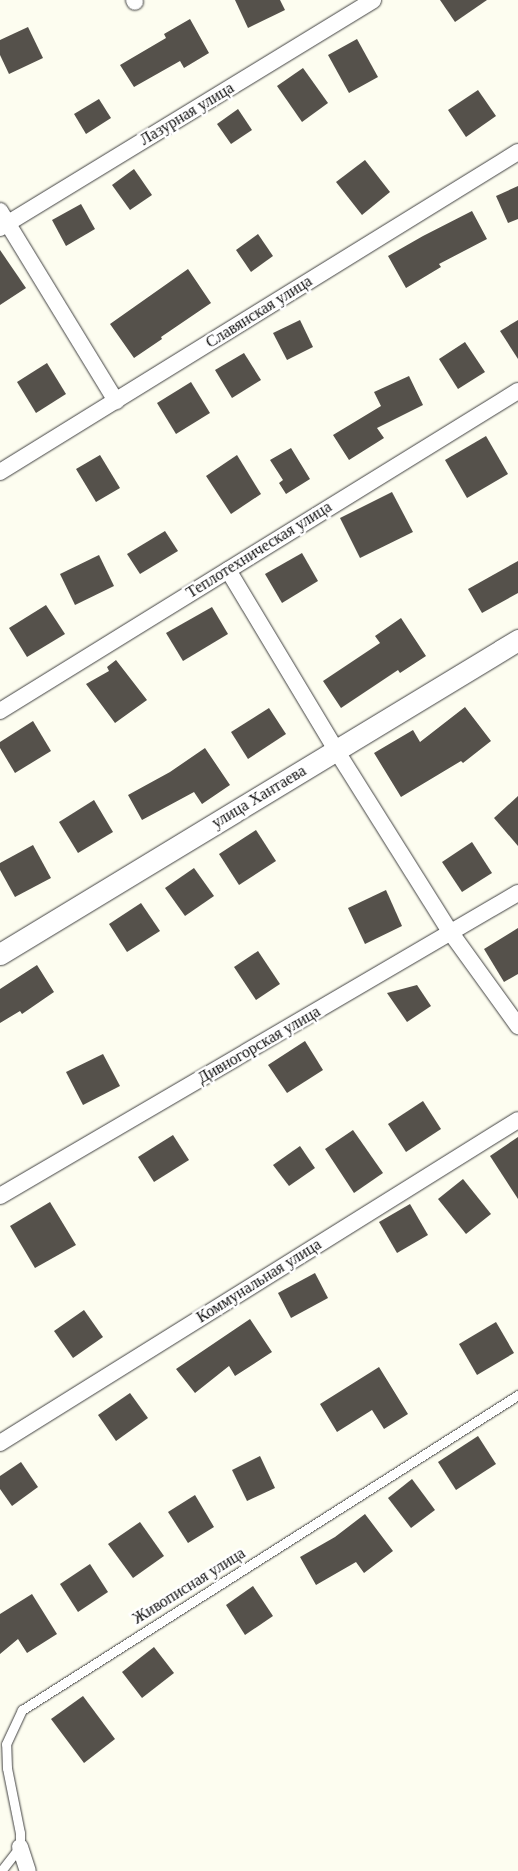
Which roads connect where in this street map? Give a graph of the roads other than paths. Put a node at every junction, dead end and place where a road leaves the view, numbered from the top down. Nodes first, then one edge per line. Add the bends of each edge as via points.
1 (373, 0) edge
2 (518, 152) edge
3 (2, 221) edge
4 (518, 391) edge
5 (116, 401) junction
6 (0, 472) edge
7 (228, 570) junction
8 (518, 640) edge
9 (0, 711) edge
10 (336, 750) junction
11 (518, 893) edge
12 (450, 933) junction
13 (0, 954) edge
14 (518, 1026) edge
15 (518, 1120) edge
16 (0, 1196) edge
17 (518, 1395) edge
18 (0, 1443) edge
19 (20, 1847) junction
20 (1, 1871) edge
21 (28, 1871) edge

1 - 3 street, Лазурная улица
2 - 5 street, Славянская улица
3 - 5 street
4 - 7 street, Теплотехническая улица
5 - 6 street, Славянская улица
7 - 9 street, Теплотехническая улица
7 - 10 street
8 - 10 street, улица Хантаева
10 - 12 street
10 - 13 street, улица Хантаева
11 - 12 street, Дивногорская улица
12 - 14 street
12 - 16 street, Дивногорская улица
15 - 18 street, Коммунальная улица
17 - 19 lane, Живописная улица via 22,1710 6,1744
19 - 20 lane
19 - 21 street

